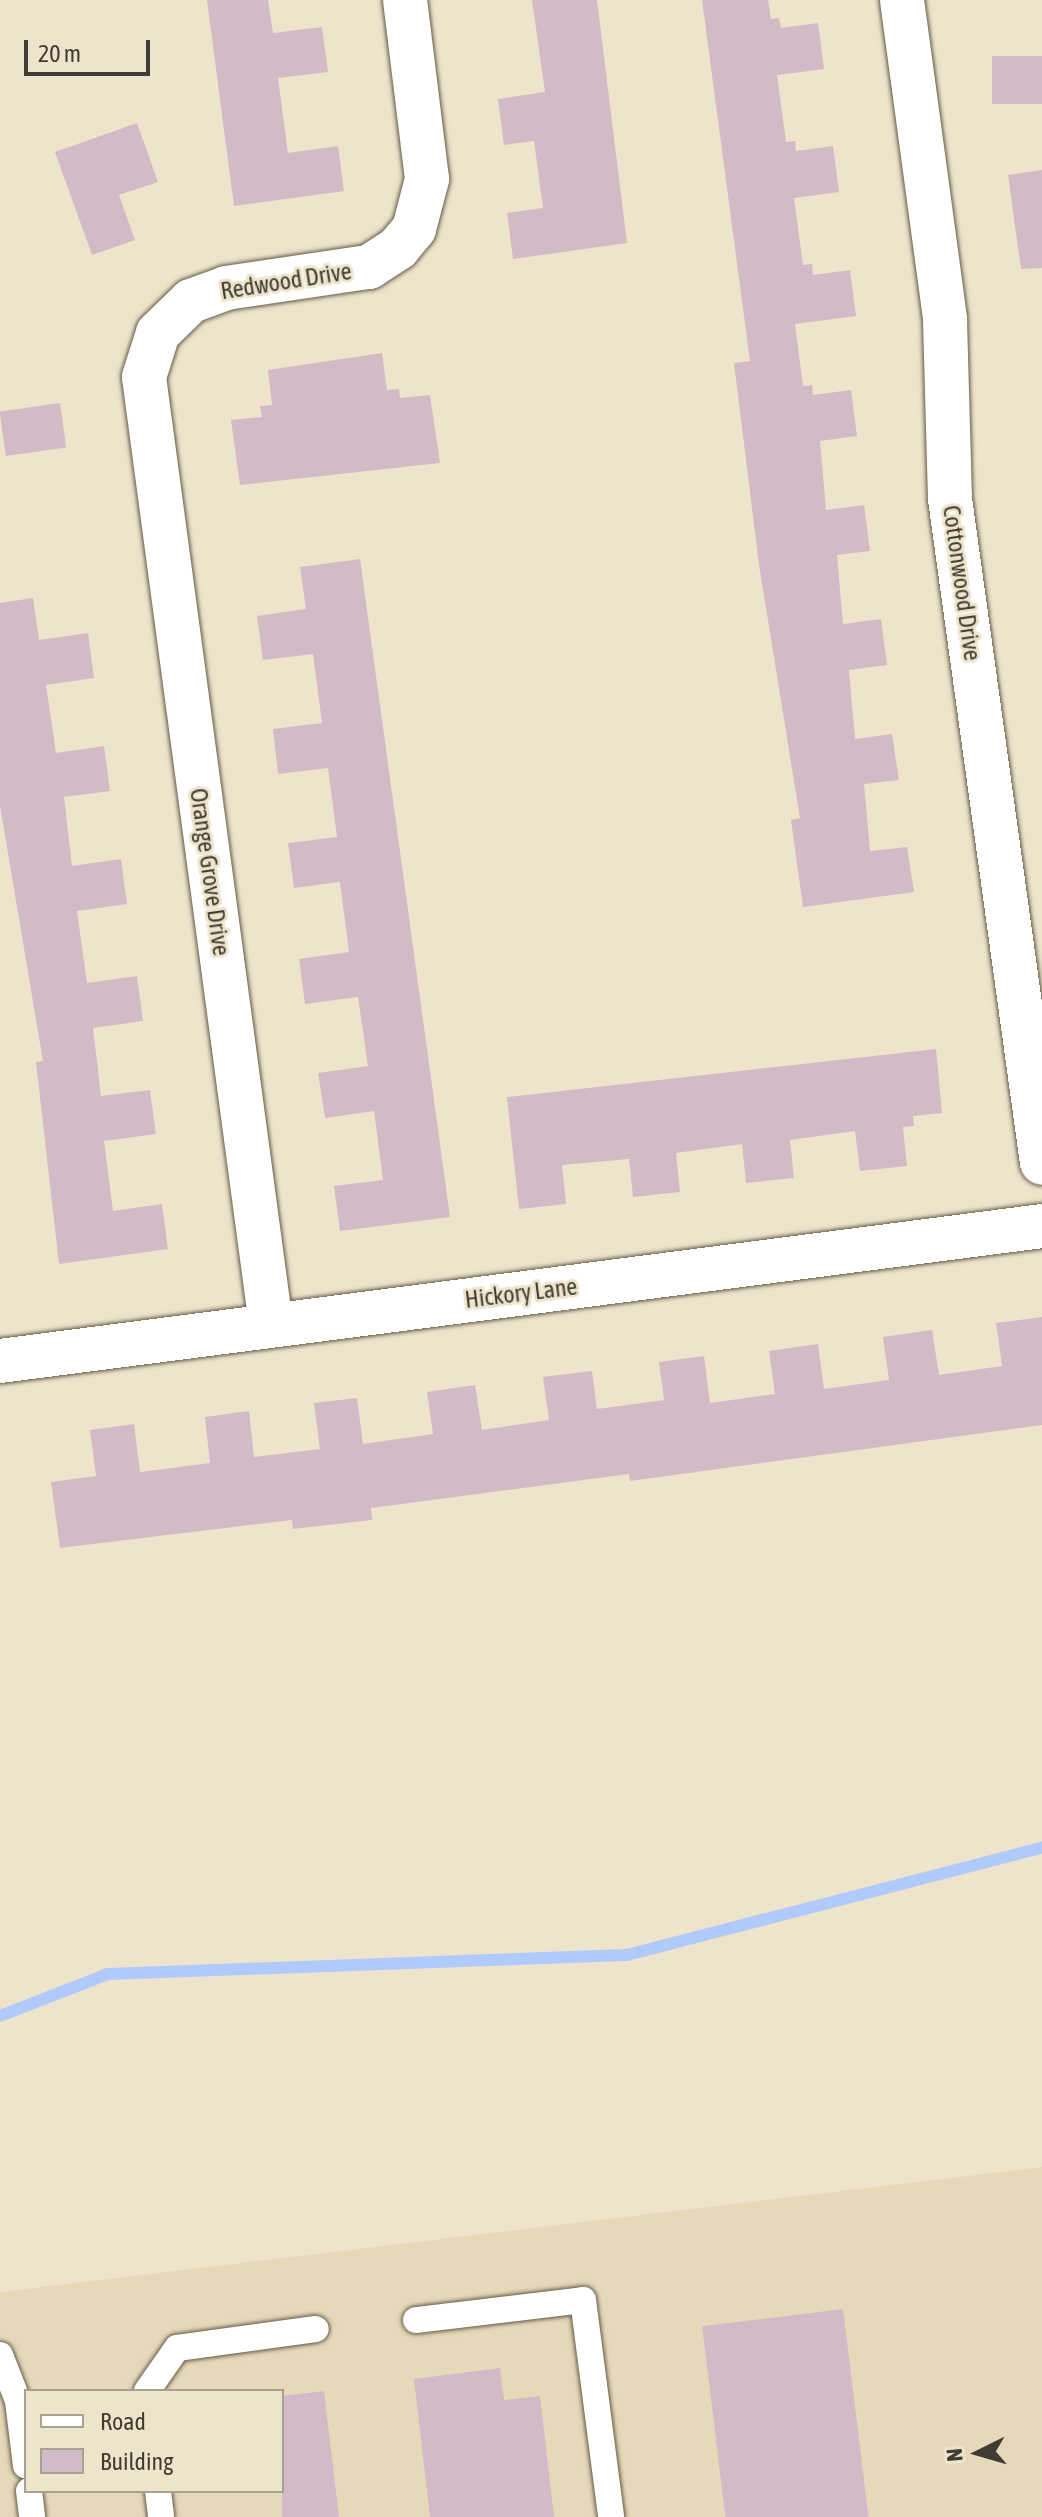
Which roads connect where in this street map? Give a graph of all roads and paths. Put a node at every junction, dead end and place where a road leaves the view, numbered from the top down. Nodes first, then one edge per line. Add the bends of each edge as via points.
1 (405, 0) edge
2 (902, 0) edge
3 (149, 420) joint
4 (1042, 1163) edge
5 (1042, 1226) edge
6 (271, 1325) junction
7 (0, 1361) edge
8 (416, 2320) dead end
9 (316, 2329) dead end
10 (0, 2355) edge
11 (148, 2389) edge
12 (24, 2450) edge
13 (29, 2493) edge
14 (158, 2493) edge
15 (32, 2517) edge
16 (161, 2517) edge
17 (611, 2517) edge

1 - 3 street, Redwood Drive via 427,179 414,229 398,248 369,267 226,288 178,309 158,333 146,361
2 - 4 street, Cottonwood Drive via 945,320 950,499
3 - 6 street, Orange Grove Drive
5 - 6 street, Hickory Lane
6 - 7 street, Hickory Lane
8 - 17 lane via 583,2300
9 - 11 lane via 177,2348
10 - 12 lane via 18,2401
13 - 15 lane
14 - 16 lane

